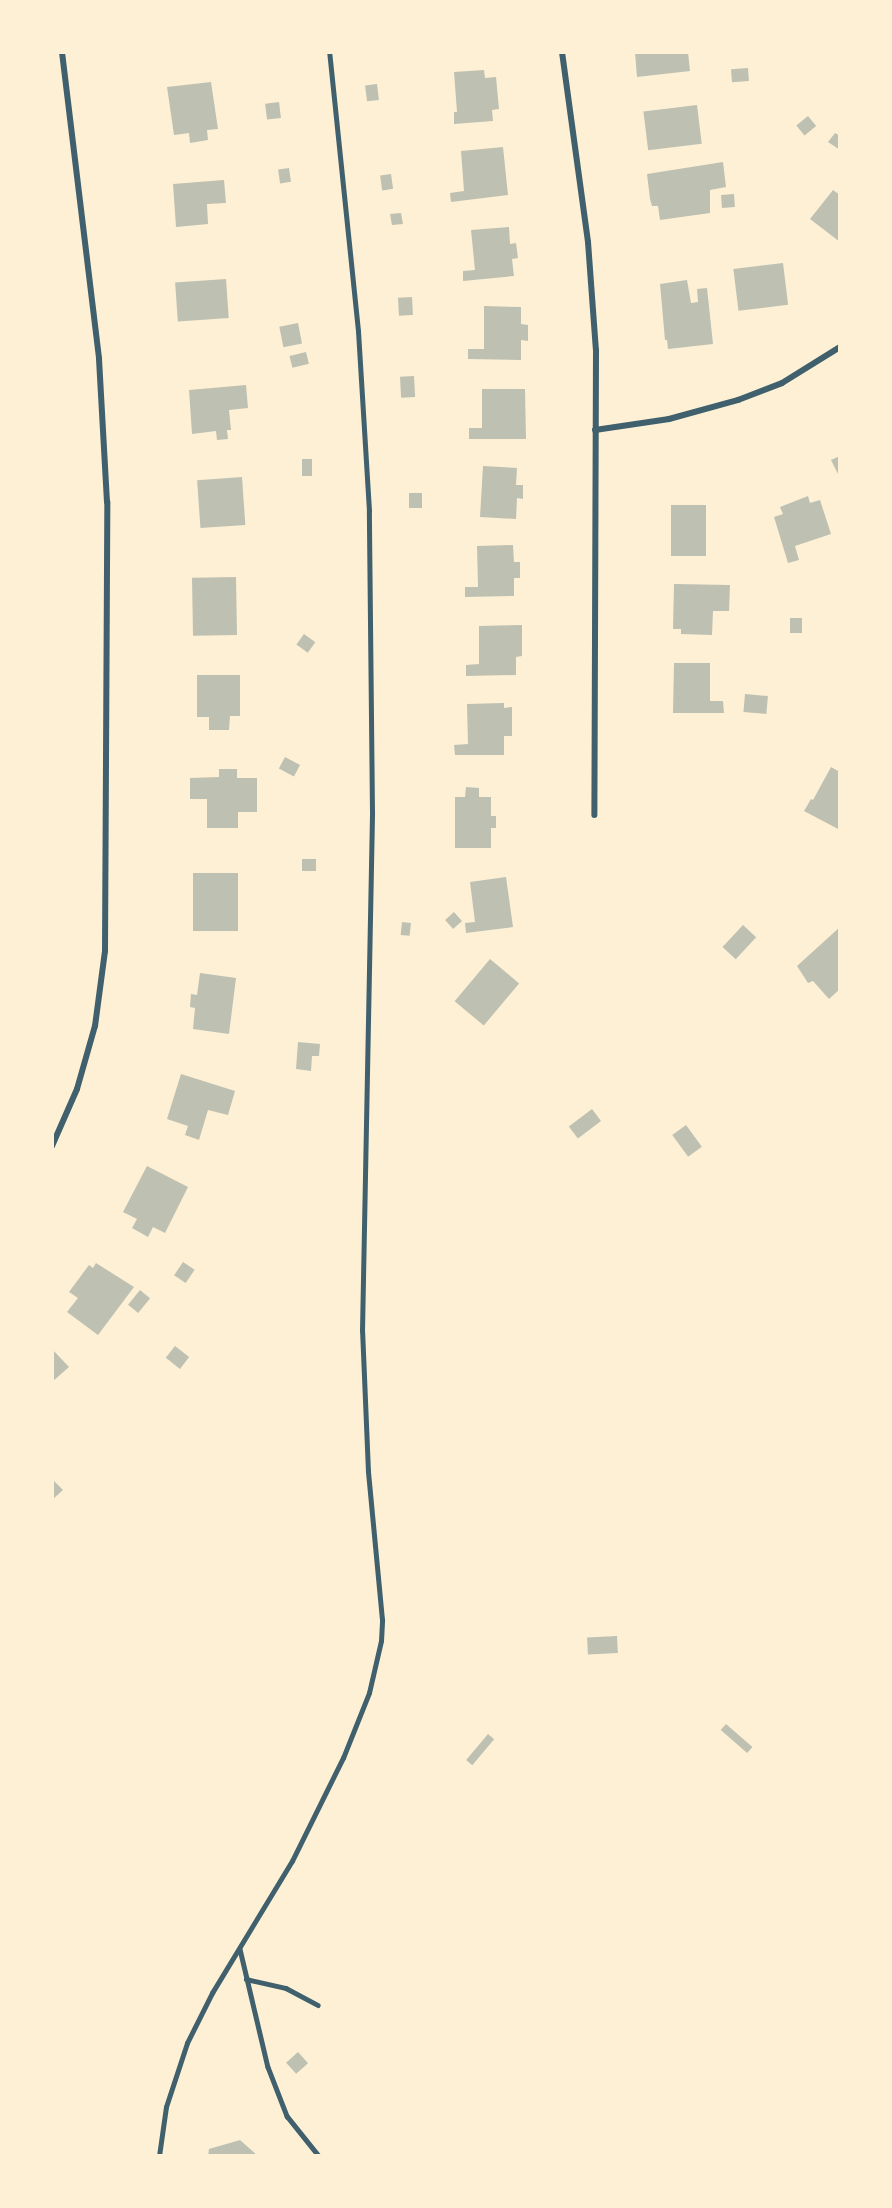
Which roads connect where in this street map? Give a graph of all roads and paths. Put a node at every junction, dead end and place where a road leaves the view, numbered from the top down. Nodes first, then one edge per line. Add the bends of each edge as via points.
1 (62, 52) edge
2 (329, 52) edge
3 (562, 52) edge
4 (840, 347) edge
5 (595, 430) junction
6 (594, 815) dead end
7 (52, 1146) edge
8 (240, 1949) junction
9 (246, 1979) junction
10 (318, 2005) dead end
11 (159, 2156) edge
12 (319, 2156) edge

1 - 7 street via 99,358 105,480 105,951 95,1026 77,1089
2 - 8 lane via 358,331 369,511 372,813 362,1309 368,1472 382,1620 374,1676 343,1758 292,1861
3 - 5 street via 588,242 596,350
4 - 5 street via 782,383 738,400 669,419
5 - 6 street
8 - 9 lane
8 - 11 lane via 187,2043 166,2107
9 - 10 lane via 286,1988
9 - 12 lane via 268,2067 287,2116

